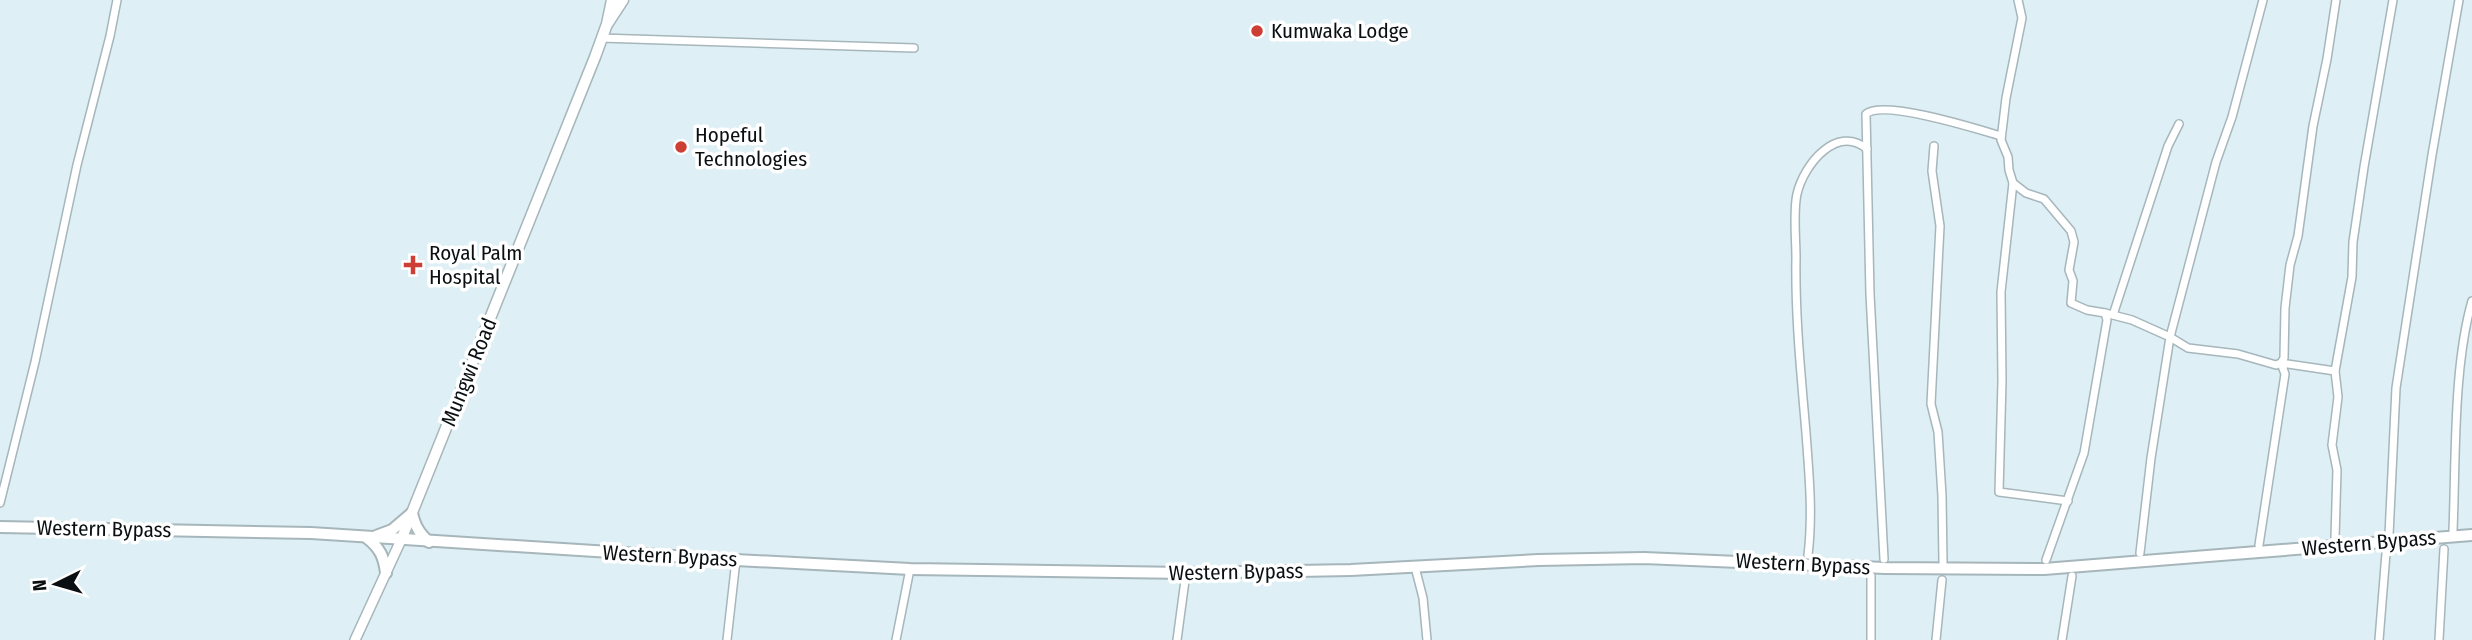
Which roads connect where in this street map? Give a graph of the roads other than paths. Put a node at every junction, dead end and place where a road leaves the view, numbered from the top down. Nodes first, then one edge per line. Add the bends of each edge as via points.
1 (117, 0) edge
2 (612, 0) edge
3 (623, 0) edge
4 (2018, 0) edge
5 (2263, 0) edge
6 (2336, 0) edge
7 (2393, 0) edge
8 (2459, 0) edge
9 (607, 24) junction
10 (601, 38) junction
11 (914, 48) dead end
12 (2179, 124) dead end
13 (2001, 136) junction
14 (1934, 146) dead end
15 (1867, 149) junction
16 (2013, 183) junction
17 (2472, 301) edge
18 (2109, 314) junction
19 (2170, 337) junction
20 (2281, 363) junction
21 (2335, 371) junction
22 (2068, 501) junction
23 (0, 503) edge
24 (412, 513) junction
25 (0, 527) edge
26 (2453, 530) dead end
27 (2389, 535) dead end
28 (2472, 535) edge
29 (367, 537) junction
30 (2335, 538) dead end
31 (401, 540) junction
32 (429, 542) junction
33 (2259, 545) dead end
34 (2444, 549) dead end
35 (2140, 553) dead end
36 (2386, 553) dead end
37 (1808, 555) dead end
38 (1884, 559) dead end
39 (736, 560) junction
40 (2046, 560) dead end
41 (1943, 562) dead end
42 (1415, 567) junction
43 (910, 569) junction
44 (386, 573) junction
45 (1186, 573) junction
46 (1871, 576) dead end
47 (2072, 576) dead end
48 (1942, 580) dead end
49 (355, 640) edge
50 (727, 640) edge
51 (896, 640) edge
52 (1177, 640) edge
53 (1427, 640) edge
54 (1871, 640) edge
55 (1936, 640) edge
56 (2062, 640) edge
57 (2379, 640) edge
58 (2439, 640) edge

1 - 23 street
2 - 9 main road, Mungwi Road
3 - 9 main road, Mungwi Road
4 - 13 street via 2022,18
5 - 19 street
6 - 20 street via 2290,265
7 - 21 street
8 - 27 street via 2396,388
9 - 10 main road, Mungwi Road
10 - 11 street
10 - 24 main road, Mungwi Road
12 - 18 street
13 - 15 street via 1935,117 1873,109 1866,114
13 - 16 street
14 - 41 street via 1932,172 1940,226 1931,404 1938,432
15 - 37 street via 1850,139 1813,158 1797,194 1795,300 1811,495
15 - 38 street
16 - 18 street via 2043,199 2071,232 2071,303
16 - 22 street via 2001,292 1999,492
17 - 26 street via 2459,395
18 - 19 street
18 - 22 street via 2084,453
19 - 20 street via 2188,348
19 - 35 street
20 - 21 street
20 - 33 street via 2285,374
21 - 30 street
22 - 40 street
24 - 29 main road via 392,530
24 - 31 main road, Mungwi Road
24 - 32 main road via 414,524
25 - 29 main road, Western Bypass
28 - 42 main road, Western Bypass via 2044,569 1644,558
29 - 31 main road, Western Bypass
29 - 44 main road via 378,546
31 - 32 main road, Western Bypass
31 - 44 street, Mungwi Road
32 - 39 main road, Western Bypass
34 - 58 street
36 - 57 street
39 - 43 main road, Western Bypass
39 - 50 street
42 - 45 main road, Western Bypass
42 - 53 street
43 - 45 main road, Western Bypass
43 - 51 street
44 - 49 street, Mungwi Road
45 - 52 street
46 - 54 street
47 - 56 street
48 - 55 street

